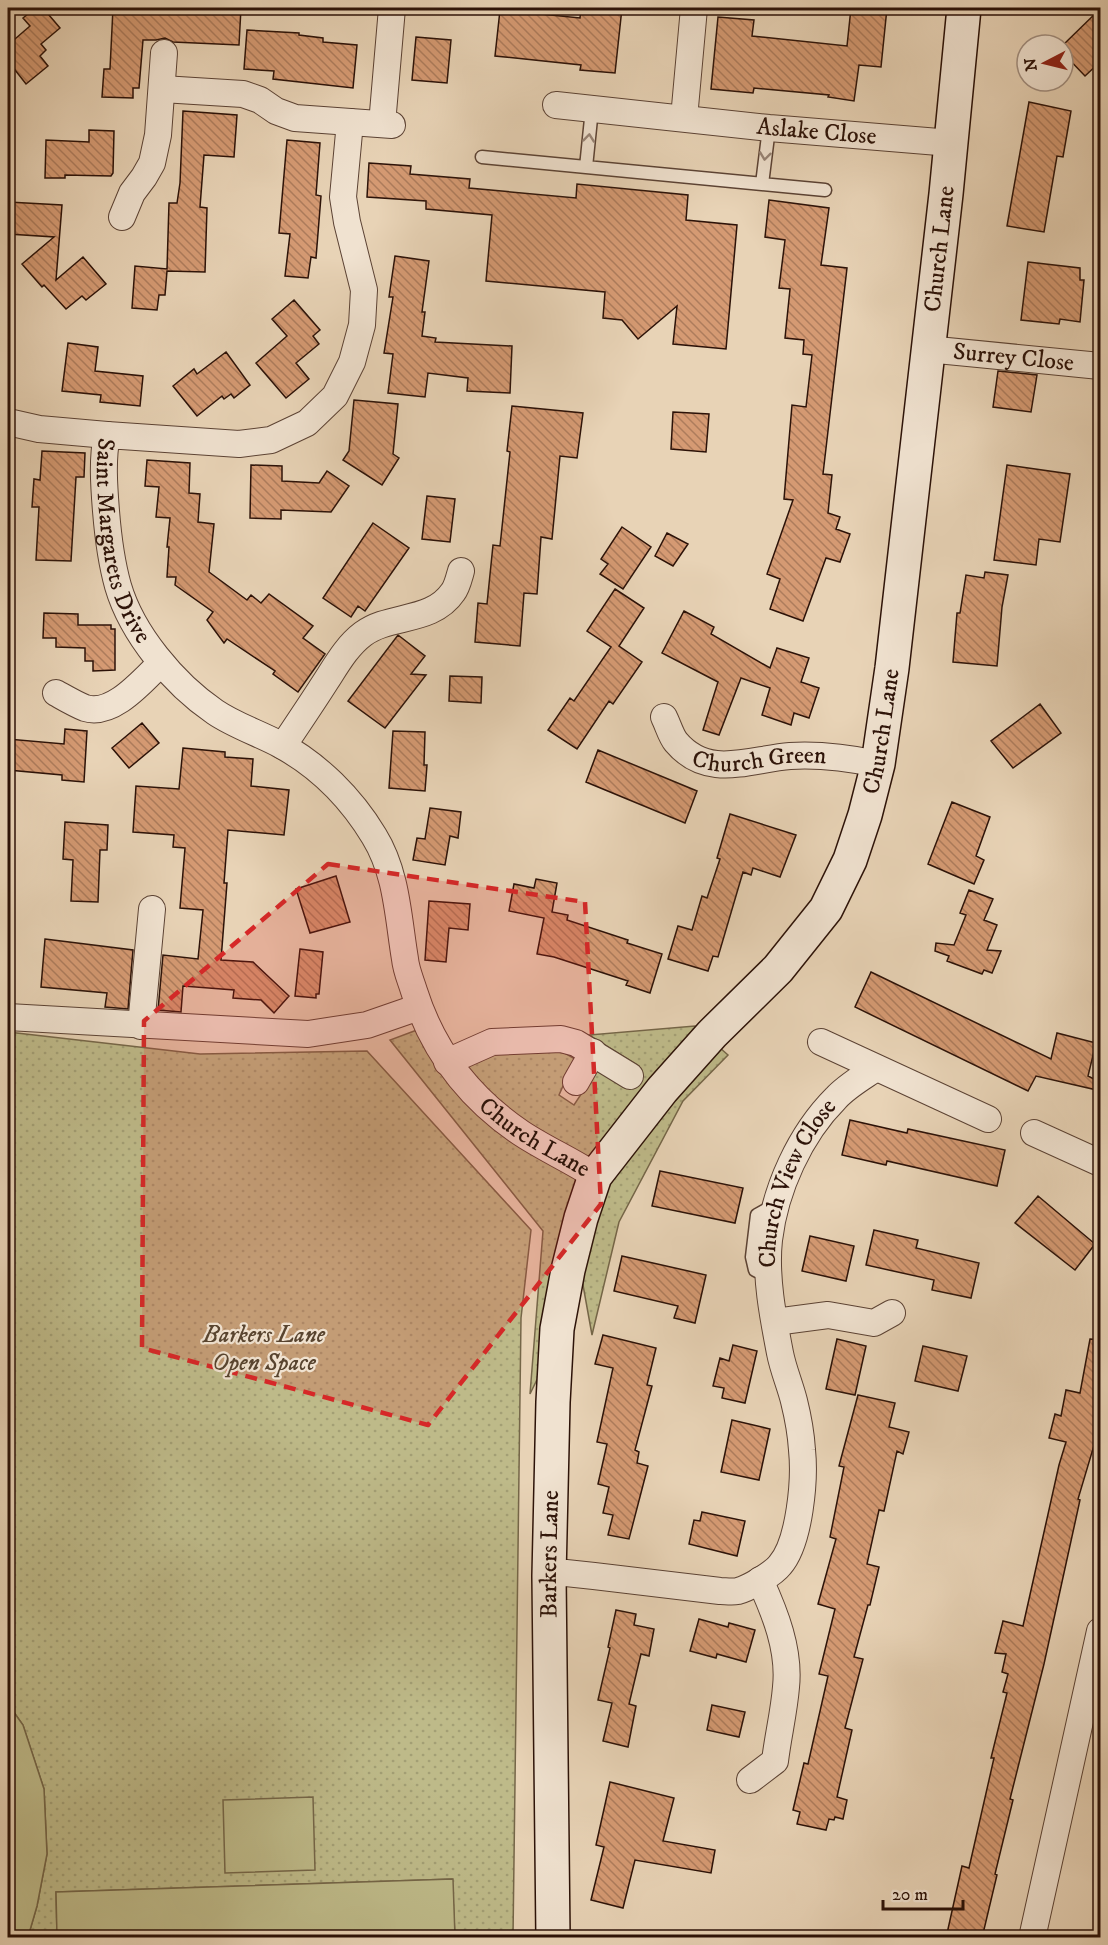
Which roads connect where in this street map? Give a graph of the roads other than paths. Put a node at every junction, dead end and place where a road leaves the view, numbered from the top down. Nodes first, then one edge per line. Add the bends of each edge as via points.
1 (392, 8) edge
2 (694, 8) edge
3 (964, 8) edge
4 (164, 53) dead end
5 (162, 89) junction
6 (556, 105) dead end
7 (592, 109) junction
8 (684, 118) junction
9 (350, 122) junction
10 (769, 128) junction
11 (951, 143) junction
12 (482, 157) dead end
13 (586, 167) junction
14 (762, 184) junction
15 (825, 190) dead end
16 (122, 217) dead end
17 (927, 349) junction
18 (1101, 366) edge
19 (8, 422) edge
20 (107, 435) junction
21 (461, 571) dead end
22 (161, 663) junction
23 (56, 693) dead end
24 (664, 717) dead end
25 (283, 746) junction
26 (878, 764) junction
27 (152, 909) dead end
28 (419, 1007) junction
29 (8, 1017) edge
30 (141, 1026) junction
31 (821, 1042) dead end
32 (593, 1052) junction
33 (447, 1062) junction
34 (876, 1068) junction
35 (630, 1076) dead end
36 (576, 1082) dead end
37 (988, 1119) dead end
38 (1034, 1133) dead end
39 (1101, 1163) edge
40 (595, 1176) junction
41 (892, 1313) dead end
42 (775, 1322) junction
43 (549, 1576) junction
44 (760, 1580) junction
45 (1101, 1631) edge
46 (1096, 1668) edge
47 (750, 1780) dead end
48 (553, 1938) edge
49 (1032, 1938) edge

1 - 9 street via 387,125
2 - 8 street
3 - 11 street, Church Lane
4 - 5 street
5 - 9 street via 243,94 295,118
5 - 16 street via 153,163 132,193
6 - 7 street, Aslake Close
7 - 8 street, Aslake Close
13 -> 7 lane
8 - 10 street, Aslake Close
9 - 20 street, Saint Margarets Drive via 343,197 364,290 362,325 352,362 335,396 307,423 272,440 239,444
10 - 11 street, Aslake Close
10 -> 14 lane
11 - 17 street, Church Lane
12 - 13 lane
13 - 14 lane
14 - 15 lane
17 - 18 street, Surrey Close
17 - 26 street, Church Lane
19 - 20 street
20 - 22 street, Saint Margarets Drive via 105,494 109,545 118,588 135,625
21 - 25 street via 455,591 436,608 381,623 362,634 347,649
22 - 23 street, Saint Margarets Drive via 116,703 101,709 86,708
22 - 25 street, Saint Margarets Drive via 217,713
24 - 26 street, Church Green via 676,742 711,764 816,756
25 - 28 street, Saint Margarets Drive via 325,775 375,837 391,874 400,910 405,962
26 - 40 street, Church Lane via 854,849 826,909 778,969 662,1090
27 - 30 street
28 - 30 street via 367,1025 308,1034
28 - 33 street, Church Lane
29 - 30 street
31 - 34 street
32 - 33 street via 561,1039 492,1042
32 - 35 street
32 - 36 street
33 - 40 street, Church Lane via 500,1117
34 - 37 street
34 - 42 street, Church View Close via 837,1096 808,1132 792,1164 777,1203 769,1240
38 - 39 street
40 - 43 street, Barkers Lane via 568,1270 557,1329
41 - 42 street via 873,1323 828,1315
42 - 44 street, Church View Close via 802,1452 802,1493 794,1537 780,1565
43 - 44 street, Church View Close via 594,1576 720,1591 737,1591
43 - 48 street, Barkers Lane
44 - 47 street via 785,1650 787,1685 775,1761
45 - 46 street
46 - 49 street

